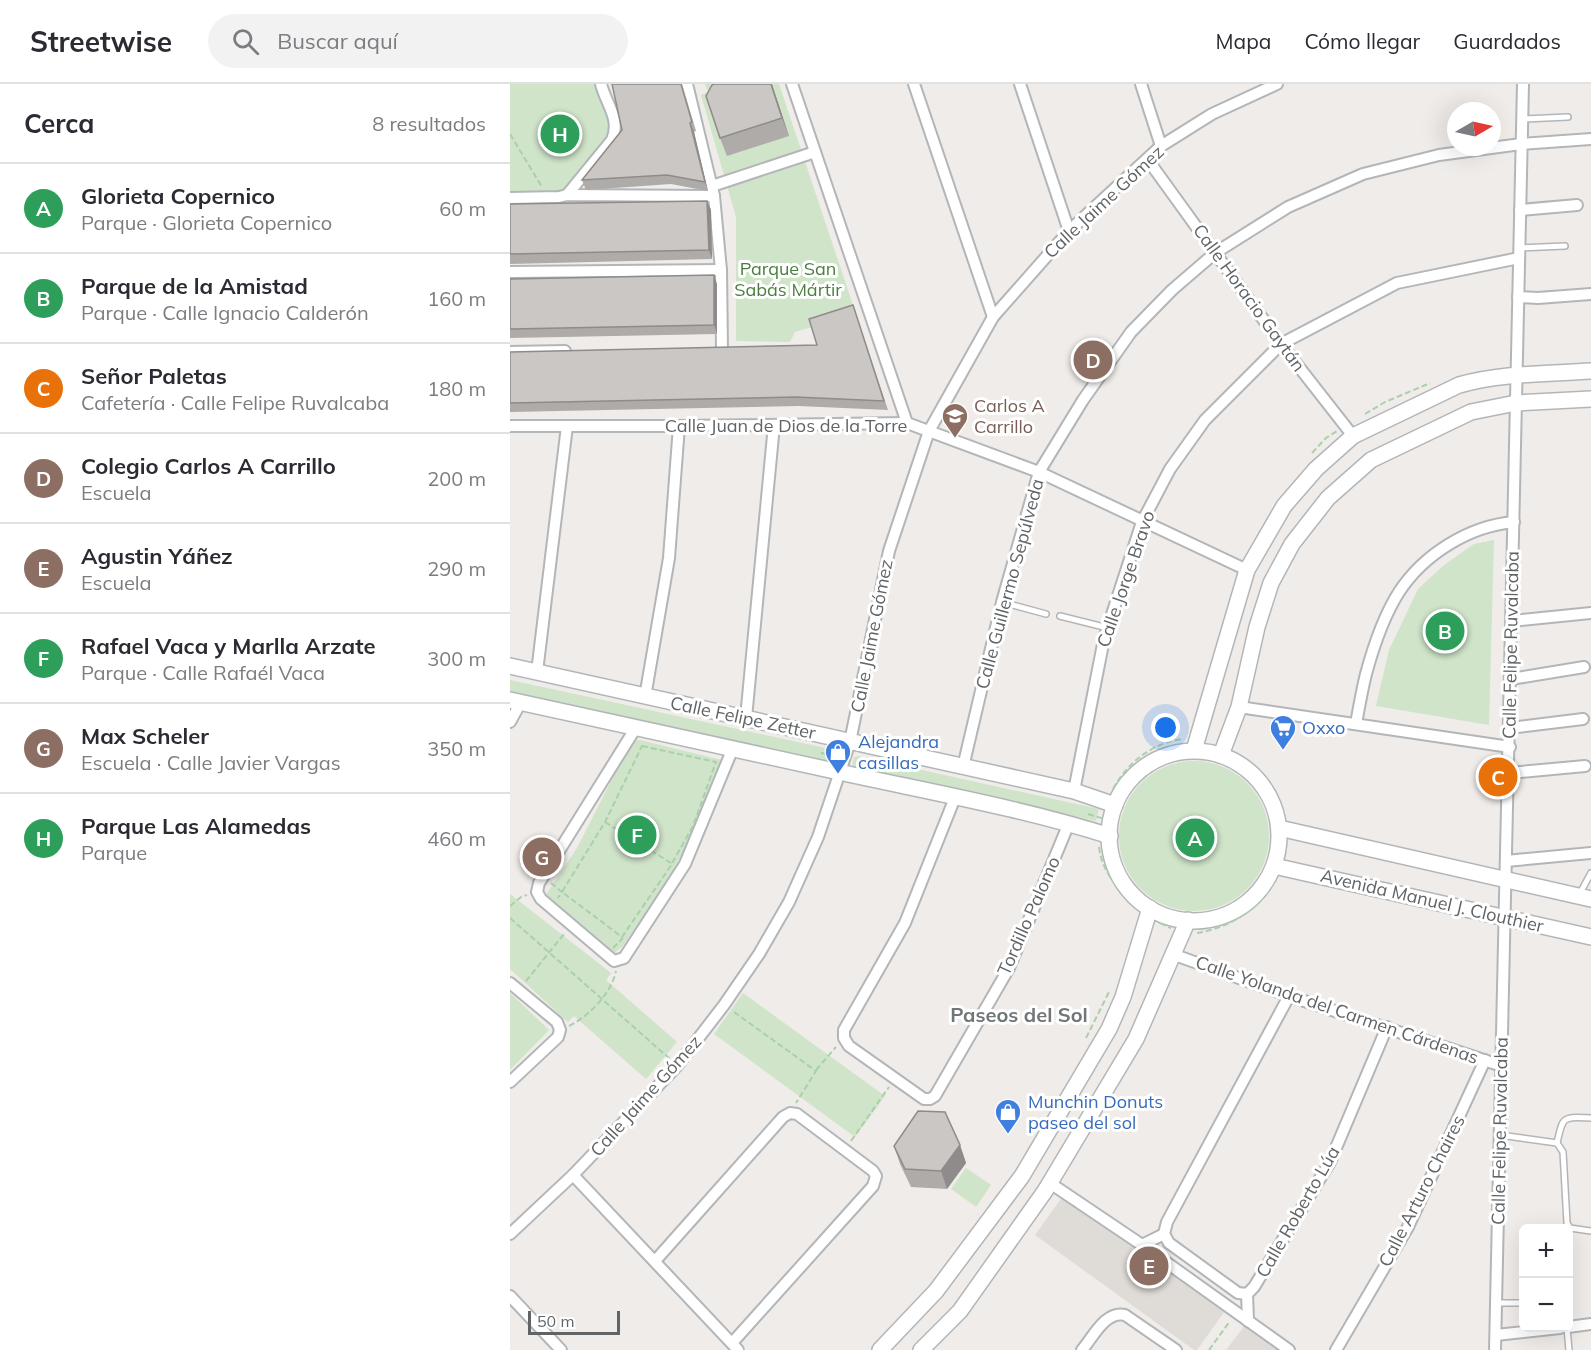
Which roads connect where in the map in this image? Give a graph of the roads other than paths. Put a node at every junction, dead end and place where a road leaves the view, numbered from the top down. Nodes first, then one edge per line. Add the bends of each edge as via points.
1 (601, 84) edge
2 (687, 84) edge
3 (792, 84) edge
4 (914, 84) edge
5 (1020, 84) edge
6 (1141, 84) edge
7 (1277, 84) edge
8 (1523, 84) edge
9 (1263, 87) edge
10 (1568, 117) dead end
11 (1522, 119) junction
12 (1591, 139) edge
13 (1521, 144) junction
14 (1161, 146) junction
15 (815, 152) junction
16 (1148, 160) junction
17 (713, 191) junction
18 (567, 195) junction
19 (510, 198) edge
20 (1577, 205) dead end
21 (1520, 210) junction
22 (1068, 231) junction
23 (1565, 246) dead end
24 (1215, 253) junction
25 (1519, 253) junction
26 (721, 270) junction
27 (510, 272) edge
28 (1591, 294) edge
29 (1518, 297) junction
30 (993, 317) junction
31 (1281, 344) junction
32 (710, 349) edge
33 (722, 349) junction
34 (734, 349) edge
35 (510, 351) edge
36 (580, 351) edge
37 (1591, 371) edge
38 (1517, 376) junction
39 (1591, 399) edge
40 (1516, 404) junction
41 (907, 423) junction
42 (774, 425) junction
43 (510, 426) edge
44 (567, 426) junction
45 (679, 426) junction
46 (929, 431) junction
47 (1353, 436) junction
48 (1039, 472) junction
49 (1142, 522) junction
50 (1514, 522) junction
51 (1247, 570) junction
52 (1002, 602) junction
53 (1591, 613) edge
54 (1046, 614) dead end
55 (1060, 615) dead end
56 (1512, 621) junction
57 (1108, 628) junction
58 (510, 666) edge
59 (1584, 667) dead end
60 (537, 672) junction
61 (1511, 679) junction
62 (645, 697) junction
63 (516, 701) edge
64 (1239, 706) junction
65 (746, 718) junction
66 (1583, 719) dead end
67 (510, 722) edge
68 (1356, 724) junction
69 (1510, 728) junction
70 (635, 729) junction
71 (850, 742) junction
72 (1509, 747) junction
73 (734, 748) junction
74 (1194, 750) junction
75 (1221, 754) junction
76 (1585, 765) dead end
77 (963, 766) junction
78 (841, 772) junction
79 (1509, 773) junction
80 (1074, 791) junction
81 (956, 795) junction
82 (1115, 805) junction
83 (1069, 823) junction
84 (1283, 829) junction
85 (1110, 836) junction
86 (1591, 853) edge
87 (1506, 861) junction
88 (1276, 866) junction
89 (1591, 873) edge
90 (1506, 881) junction
91 (1584, 898) edge
92 (1149, 912) junction
93 (1505, 918) junction
94 (1185, 926) junction
95 (1591, 937) edge
96 (1172, 954) junction
97 (514, 986) edge
98 (1289, 996) junction
99 (1387, 1028) junction
100 (1485, 1060) junction
101 (1502, 1066) junction
102 (510, 1082) edge
103 (1591, 1118) edge
104 (1500, 1135) junction
105 (1557, 1143) junction
106 (573, 1175) junction
107 (1022, 1176) junction
108 (1048, 1187) junction
109 (1591, 1231) edge
110 (510, 1234) edge
111 (1164, 1234) junction
112 (1142, 1245) junction
113 (655, 1261) junction
114 (1247, 1294) junction
115 (510, 1296) edge
116 (1497, 1303) junction
117 (1519, 1303) edge
118 (1248, 1321) junction
119 (1591, 1324) edge
120 (1573, 1326) edge
121 (1523, 1332) edge
122 (1568, 1332) edge
123 (1496, 1335) junction
124 (735, 1347) edge
125 (561, 1350) edge
126 (880, 1350) edge
127 (921, 1350) edge
128 (1082, 1350) edge
129 (1176, 1350) edge
130 (1289, 1350) edge
131 (1336, 1350) edge
132 (1495, 1350) edge
133 (1569, 1350) edge

1 - 18 street via 613,114 615,133
2 - 17 street
3 - 15 street
4 - 30 street
5 - 22 street
6 - 14 street
7 - 9 street, Calle Jaime Gómez
8 - 11 street, Calle Felipe Ruvalcaba
9 - 14 street, Calle Jaime Gómez
10 - 11 lane
11 - 13 street, Calle Felipe Ruvalcaba
12 - 13 street, Calle Guillermo Sepúlveda
13 - 21 street, Calle Felipe Ruvalcaba
13 - 24 street, Calle Guillermo Sepúlveda via 1439,155 1363,174 1288,207
14 - 16 street, Calle Jaime Gómez
15 - 17 street
15 - 41 street
16 - 22 street, Calle Jaime Gómez
16 - 24 street, Calle Horacio Gaytán
17 - 18 street
17 - 26 street
18 - 19 street
20 - 21 street
21 - 25 street, Calle Felipe Ruvalcaba
22 - 30 street, Calle Jaime Gómez
23 - 25 lane
24 - 31 street, Calle Horacio Gaytán
24 - 48 street, Calle Guillermo Sepúlveda via 1131,332
25 - 29 street, Calle Felipe Ruvalcaba
25 - 31 street, Calle Jorge Bravo via 1397,283
26 - 27 street
26 - 33 street
28 - 29 street
29 - 38 street, Calle Felipe Ruvalcaba
30 - 46 street, Calle Jaime Gómez
31 - 47 street, Calle Horacio Gaytán
31 - 49 street, Calle Jorge Bravo via 1205,420 1170,469
32 - 33 street
33 - 34 street
35 - 36 street
37 - 38 main road
38 - 40 street, Calle Felipe Ruvalcaba
38 - 47 main road via 1459,385
39 - 40 main road
40 - 50 street, Calle Felipe Ruvalcaba
40 - 64 main road via 1471,412 1371,460 1328,498 1292,544 1271,584
41 - 42 street, Calle Juan de Dios de la Torre
41 - 46 street, Calle Juan de Dios de la Torre
42 - 45 street, Calle Juan de Dios de la Torre
42 - 65 street
43 - 44 street, Calle Juan de Dios de la Torre
44 - 45 street, Calle Juan de Dios de la Torre
44 - 60 street
45 - 62 street via 669,558
46 - 48 street, Calle Juan de Dios de la Torre
46 - 71 street, Calle Jaime Gómez via 889,551
47 - 51 main road via 1316,469 1284,506
48 - 49 street, Calle Juan de Dios de la Torre
48 - 52 street, Calle Guillermo Sepúlveda
49 - 51 street, Calle Juan de Dios de la Torre
49 - 57 street, Calle Jorge Bravo
50 - 56 street, Calle Felipe Ruvalcaba
50 - 68 street via 1467,534 1440,550 1399,592 1366,674
51 - 74 main road
52 - 54 lane
52 - 77 street, Calle Guillermo Sepúlveda
53 - 56 street
55 - 57 lane
56 - 61 street, Calle Felipe Ruvalcaba
57 - 80 street, Calle Jorge Bravo
58 - 60 main road, Calle Felipe Zetter
59 - 61 street
60 - 62 main road, Calle Felipe Zetter
61 - 69 street, Calle Felipe Ruvalcaba
62 - 65 main road, Calle Felipe Zetter
63 - 67 street
63 - 70 main road, Calle Felipe Zetter
64 - 68 street
64 - 75 main road
65 - 71 main road, Calle Felipe Zetter
66 - 69 street
68 - 72 street
69 - 72 street, Calle Felipe Ruvalcaba
70 - 73 main road, Calle Felipe Zetter
70 - 73 street via 537,892 571,925 618,961 624,958 686,864
71 - 77 main road, Calle Felipe Zetter
71 - 78 street, Calle Jaime Gómez
72 - 79 street, Calle Felipe Ruvalcaba
73 - 78 main road, Calle Felipe Zetter
74 - 75 main road
74 - 82 main road via 1155,760 1124,787
75 - 84 main road via 1236,761 1261,783
76 - 79 street
77 - 80 main road, Calle Felipe Zetter
78 - 81 main road, Calle Felipe Zetter
78 - 106 street, Calle Jaime Gómez via 789,902 759,954 677,1066
79 - 87 street, Calle Felipe Ruvalcaba
80 - 82 main road, Calle Felipe Zetter
81 - 83 main road, Calle Felipe Zetter
81 - 83 street, Tordillo Palomo via 905,923 845,1026 844,1038 849,1046 924,1099 935,1096 1009,968
82 - 85 main road
83 - 85 main road, Calle Felipe Zetter
84 - 88 main road
84 - 90 main road, Avenida Manuel J. Clouthier
85 - 92 main road via 1121,878
86 - 87 street
87 - 90 street, Calle Felipe Ruvalcaba
88 - 93 main road, Avenida Manuel J. Clouthier
88 - 94 main road via 1241,907
89 - 91 lane
90 - 91 main road, Avenida Manuel J. Clouthier
90 - 93 street, Calle Felipe Ruvalcaba
92 - 94 main road
92 - 107 main road via 1113,1021
93 - 95 main road, Avenida Manuel J. Clouthier
93 - 101 street, Calle Felipe Ruvalcaba
94 - 96 main road
96 - 98 street, Calle Yolanda del Carmen Cárdenas
96 - 108 main road via 1136,1039
97 - 102 street via 557,1022 561,1030
98 - 99 street, Calle Yolanda del Carmen Cárdenas
98 - 111 street
99 - 100 street, Calle Yolanda del Carmen Cárdenas
99 - 114 street, Calle Roberto Lúa via 1330,1162
100 - 101 street, Calle Yolanda del Carmen Cárdenas
100 - 131 street, Calle Arturo Chaires via 1408,1227
101 - 104 street, Calle Felipe Ruvalcaba
103 - 105 lane via 1569,1117 1562,1122
104 - 105 lane
104 - 116 street, Calle Felipe Ruvalcaba
105 - 109 lane via 1563,1152 1567,1223 1570,1228
106 - 110 street, Calle Jaime Gómez
106 - 113 street
107 - 108 main road
107 - 126 main road via 936,1291
108 - 112 street
108 - 127 main road via 960,1311
111 - 112 street
111 - 114 street via 1169,1243 1238,1293
112 - 118 street
113 - 124 street
113 - 124 street via 790,1113 797,1114 869,1167 876,1176 873,1186
114 - 118 street
115 - 125 street
116 - 117 lane
116 - 123 street, Calle Felipe Ruvalcaba
118 - 130 street
119 - 120 street
121 - 123 street
122 - 133 lane
123 - 132 street, Calle Felipe Ruvalcaba
128 - 129 street via 1107,1319 1116,1314 1125,1315

